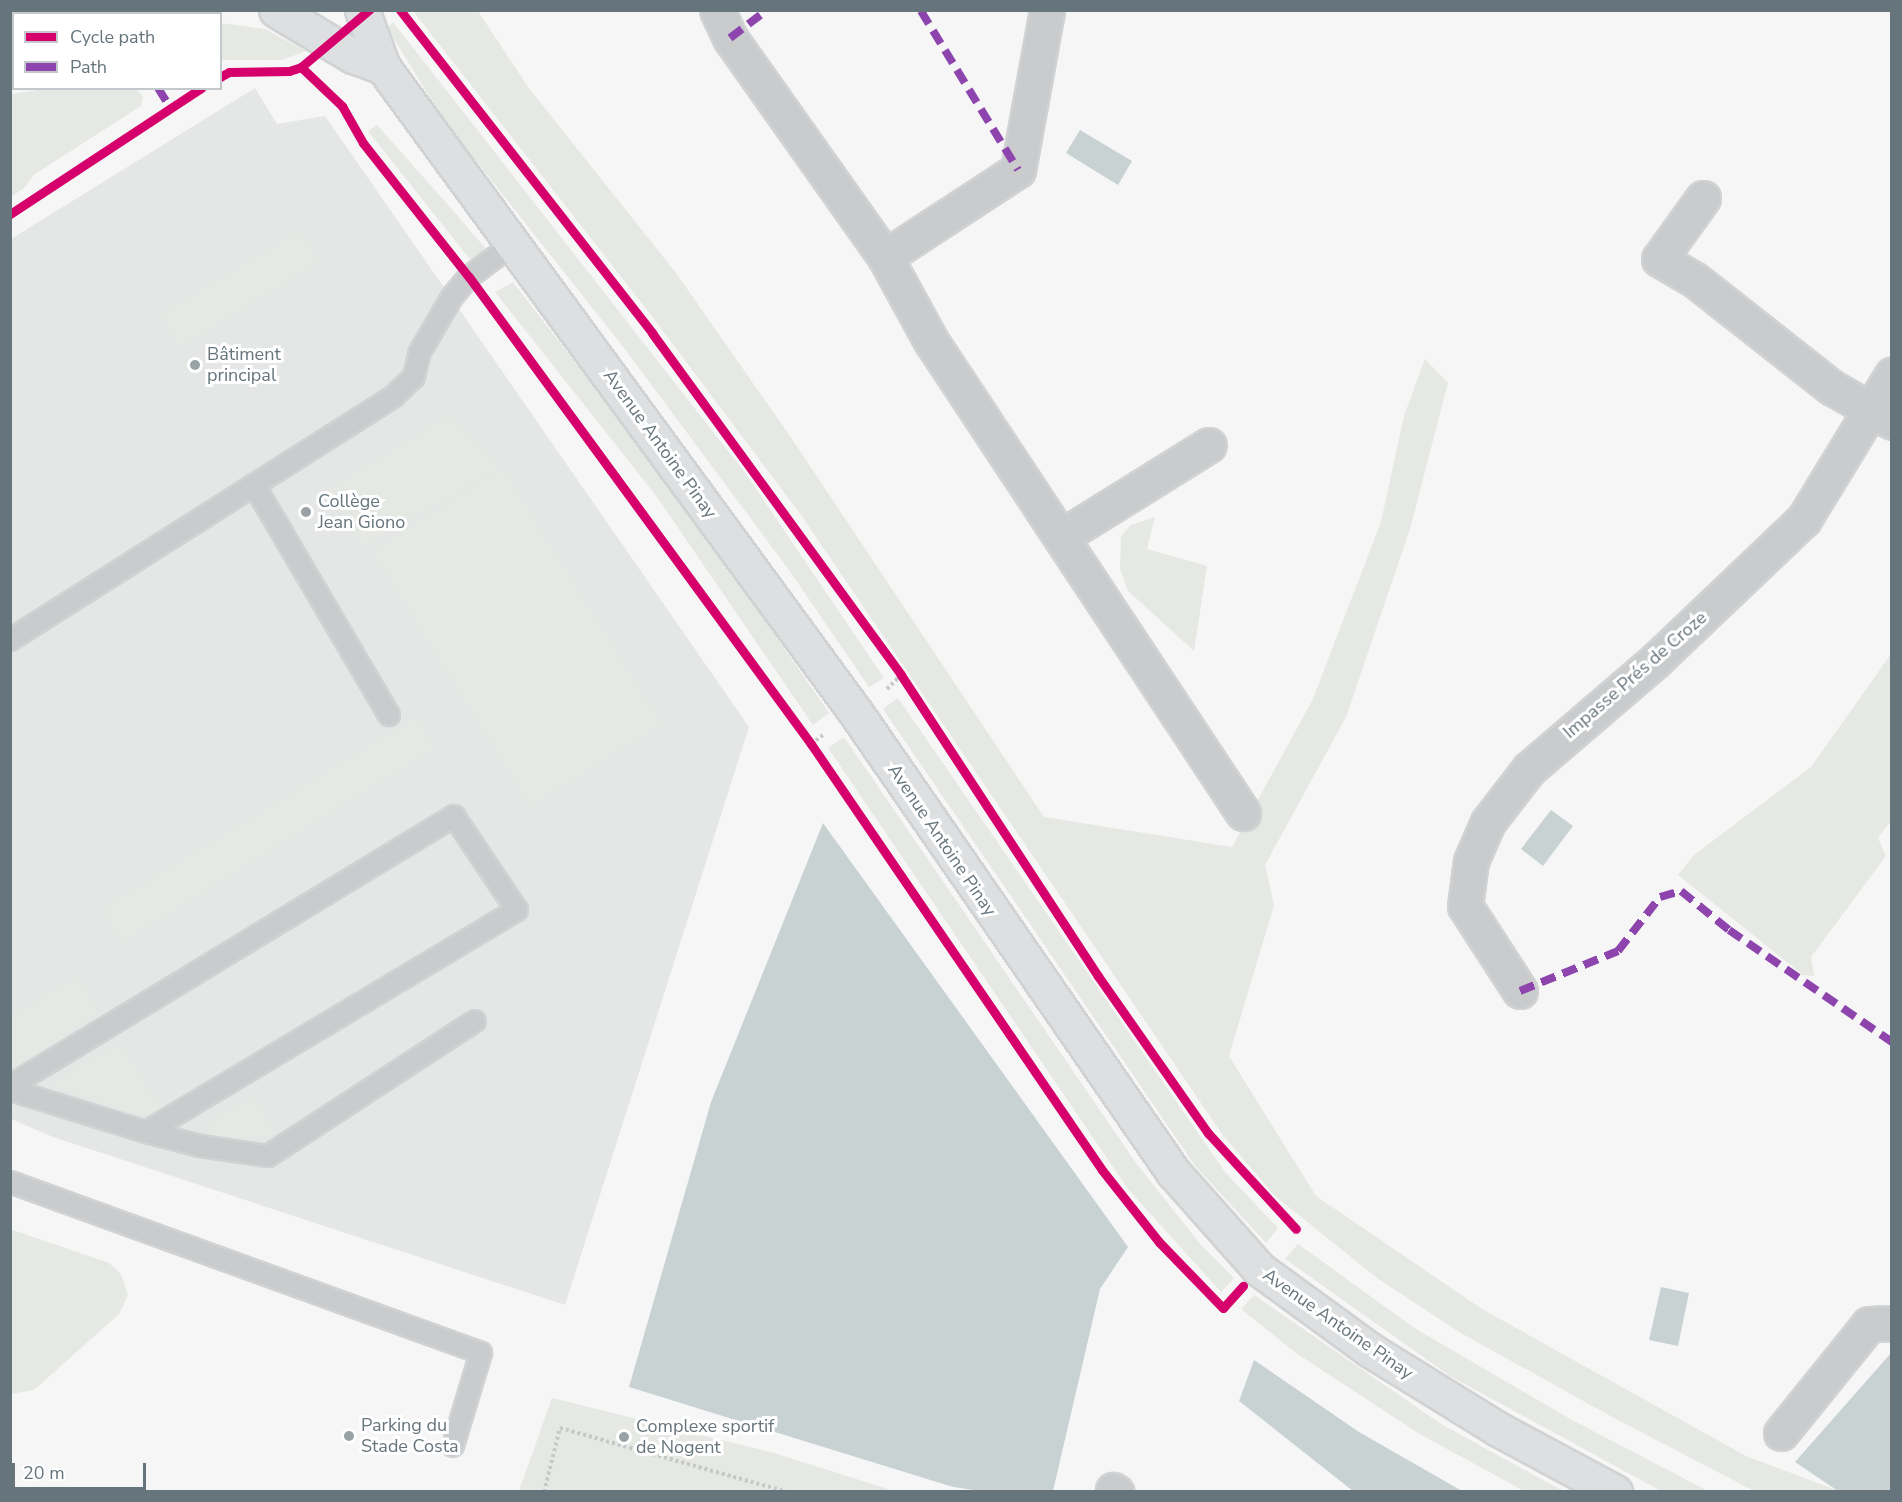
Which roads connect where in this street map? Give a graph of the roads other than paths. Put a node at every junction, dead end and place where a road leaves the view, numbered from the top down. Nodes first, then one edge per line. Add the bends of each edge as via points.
1 (276, 10) edge
2 (362, 10) edge
3 (717, 10) edge
4 (1047, 10) edge
5 (383, 67) junction
6 (1703, 198) dead end
7 (513, 244) junction
8 (885, 257) junction
9 (1892, 375) edge
10 (1882, 415) edge
11 (1209, 445) dead end
12 (254, 485) junction
13 (1061, 537) junction
14 (10, 639) edge
15 (389, 715) dead end
16 (1243, 813) dead end
17 (1520, 992) dead end
18 (475, 1021) dead end
19 (10, 1088) edge
20 (146, 1132) junction
21 (10, 1182) edge
22 (1892, 1323) edge
23 (1781, 1433) dead end
24 (453, 1446) dead end
25 (1615, 1491) edge

1 - 5 main road via 353,56
2 - 5 main road, Avenue Antoine Pinay
3 - 8 street via 730,38
4 - 8 street via 1018,170
5 - 7 main road, Avenue Antoine Pinay
6 - 10 street via 1659,259 1695,280 1831,387
7 - 12 lane via 469,277 452,297 420,352 414,377 393,398
7 - 25 main road, Avenue Antoine Pinay via 855,713 1173,1172 1251,1260 1370,1350 1498,1429
8 - 13 street via 931,341
9 - 10 street, Impasse Prés de Croze
10 - 17 street, Impasse Prés de Croze via 1804,519 1656,660 1529,769 1488,822 1471,861 1465,906
11 - 13 street
12 - 14 lane
12 - 15 lane
13 - 16 street
18 - 20 lane via 268,1156 200,1146
19 - 20 lane
19 - 20 lane via 454,816 517,910
21 - 24 lane via 481,1353
22 - 23 street via 1869,1324

